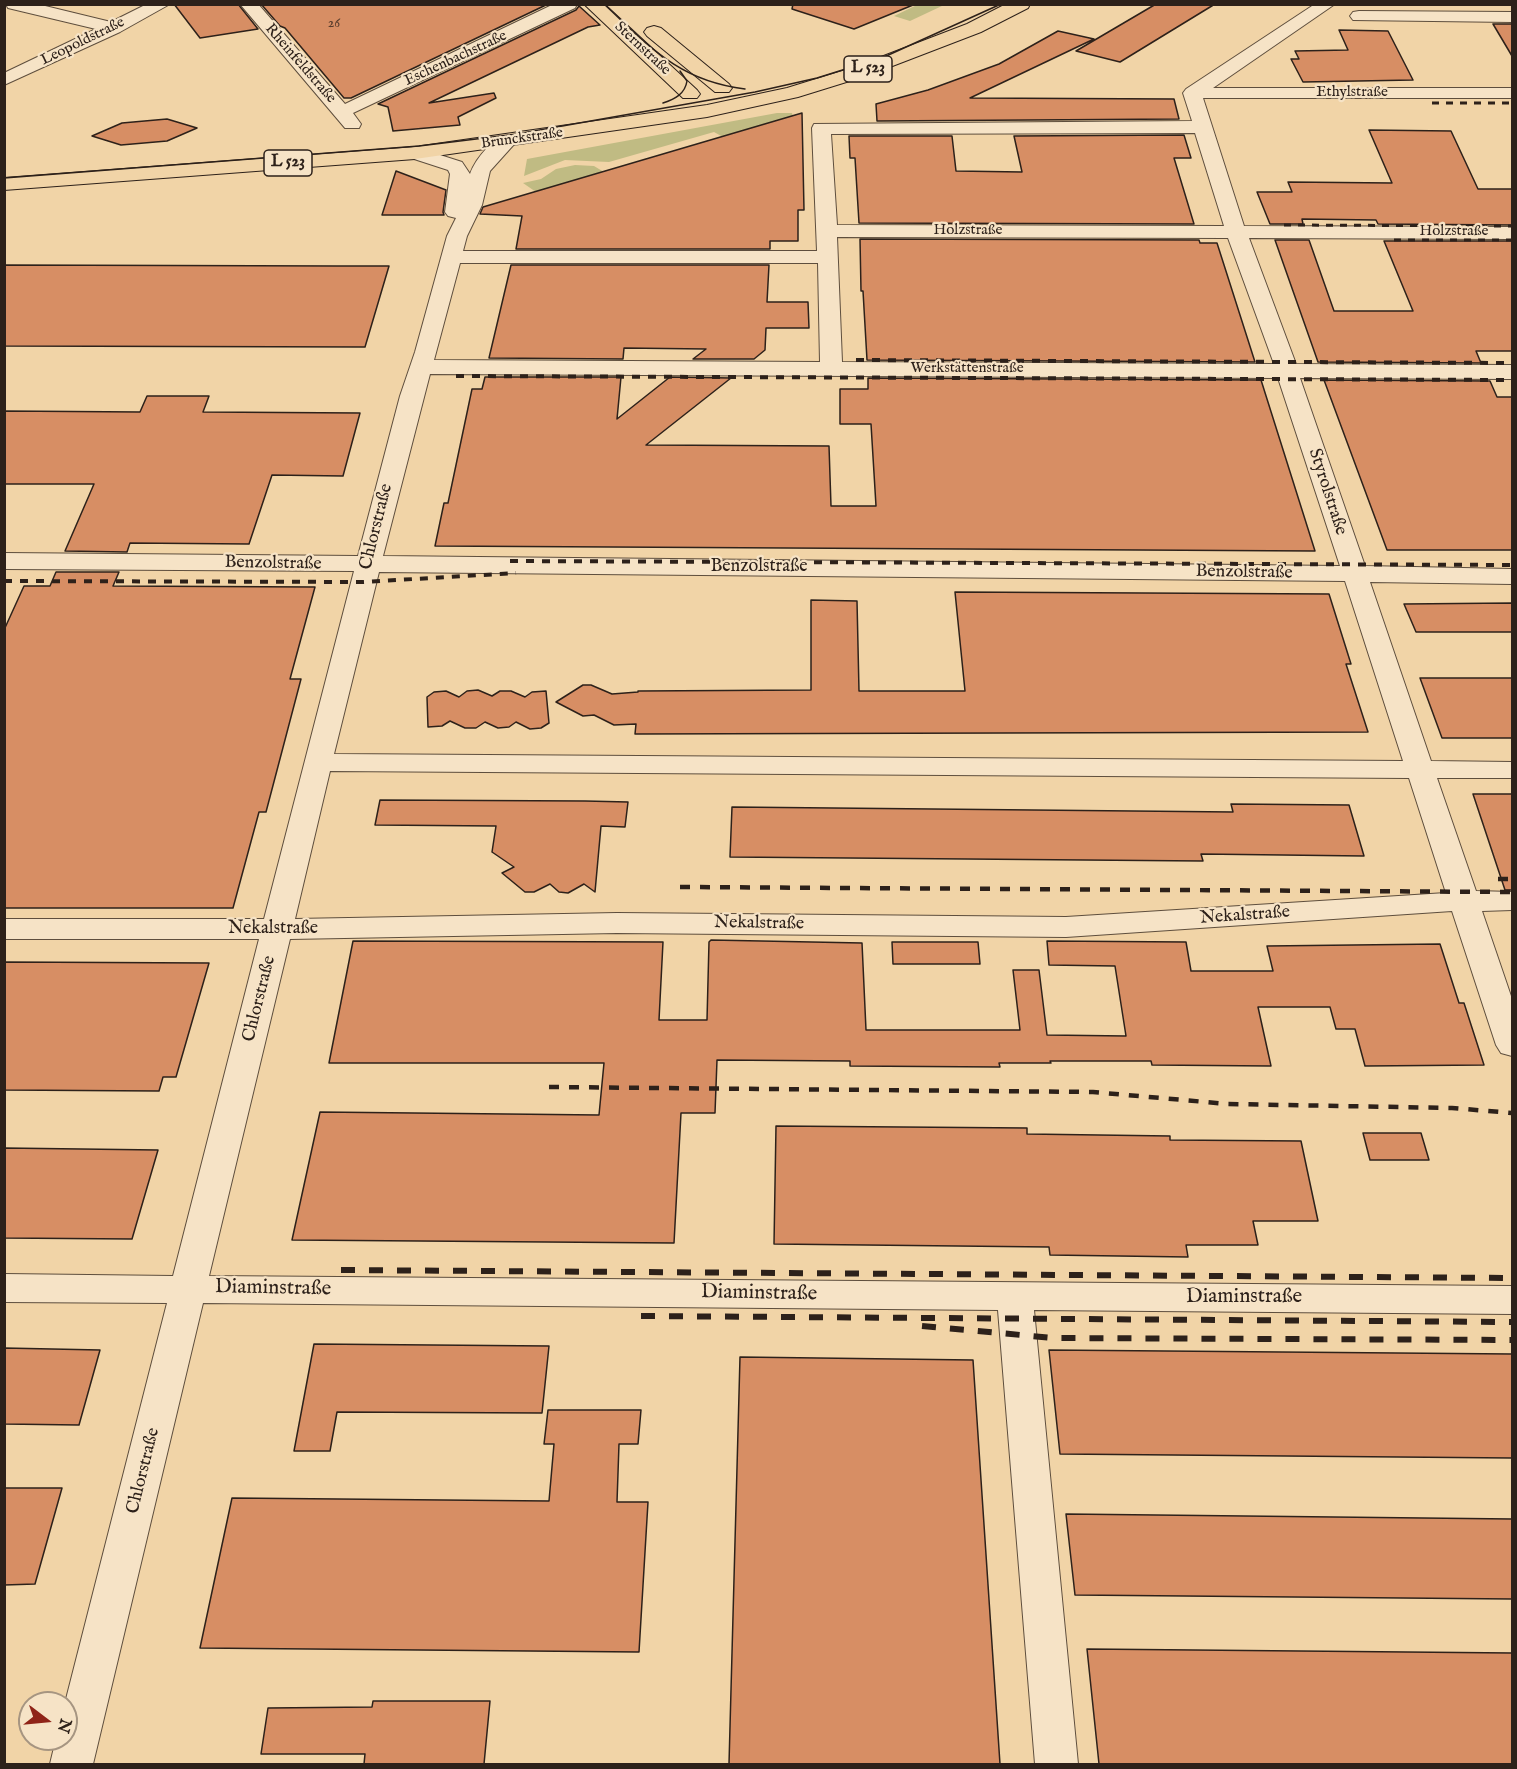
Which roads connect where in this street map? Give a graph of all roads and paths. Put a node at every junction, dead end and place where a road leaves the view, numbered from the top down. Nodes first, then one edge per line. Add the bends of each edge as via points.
1 (14, 4) edge
2 (162, 4) edge
3 (274, 4) edge
4 (569, 4) edge
5 (593, 4) edge
6 (1021, 4) edge
7 (1327, 4) edge
8 (1377, 4) edge
9 (249, 6) edge
10 (1359, 16) junction
11 (1512, 17) edge
12 (643, 22) dead end
13 (924, 27) dead end
14 (114, 28) junction
15 (1284, 34) junction
16 (4, 80) edge
17 (722, 88) junction
18 (1192, 93) junction
19 (1512, 93) edge
20 (690, 94) junction
21 (707, 111) junction
22 (347, 117) joint
23 (1202, 127) junction
24 (508, 141) junction
25 (415, 153) junction
26 (4, 167) edge
27 (4, 184) edge
28 (463, 208) junction
29 (827, 231) junction
30 (1236, 232) junction
31 (1512, 233) edge
32 (454, 246) junction
33 (828, 257) junction
34 (421, 367) junction
35 (831, 368) junction
36 (1287, 371) junction
37 (1512, 372) edge
38 (4, 561) edge
39 (367, 565) junction
40 (1354, 574) junction
41 (1512, 576) edge
42 (318, 762) junction
43 (1421, 770) junction
44 (1512, 770) edge
45 (1465, 901) junction
46 (1512, 901) edge
47 (4, 929) edge
48 (277, 929) junction
49 (1512, 1045) edge
50 (4, 1288) edge
51 (190, 1289) junction
52 (1015, 1296) junction
53 (1512, 1300) edge
54 (71, 1764) edge
55 (1056, 1764) edge

1 - 14 street
2 - 14 street, Leopoldstraße
3 - 9 street
4 - 22 street, Eschenbachstraße via 352,108
5 - 20 main road, Sternstraße
6 - 21 main road, Brunckstraße / L 523 via 955,36 862,71 791,93
7 - 15 street
8 - 10 street
9 - 22 street, Rheinfeldstraße
10 - 11 street
10 - 15 street
12 - 17 main road, Sternstraße
13 - 17 main road, Brunckstraße / L 523 via 818,67
14 - 16 street, Leopoldstraße
15 - 18 street
17 - 20 main road, Brunckstraße / L 523
17 - 21 main road via 722,98
18 - 19 street, Ethylstraße
18 - 23 street, Styrolstraße
20 - 26 main road, Brunckstraße / L 523 via 451,133
21 - 24 main road, Brunckstraße / L 523
23 - 29 street via 821,128
23 - 30 street, Styrolstraße
24 - 25 main road, Brunckstraße / L 523
24 - 28 street via 487,160
25 - 27 main road, Brunckstraße / L 523
25 - 28 street via 455,166 460,174
28 - 32 street, Chlorstraße
29 - 30 street, Holzstraße
29 - 33 street
30 - 31 street, Holzstraße
30 - 36 street, Styrolstraße
32 - 33 street
32 - 34 street, Chlorstraße
33 - 35 street
34 - 35 street, Werkstättenstraße
34 - 39 street, Chlorstraße
35 - 36 street, Werkstättenstraße
36 - 37 street, Werkstättenstraße
36 - 40 street, Styrolstraße
38 - 39 street, Benzolstraße
39 - 40 street, Benzolstraße
39 - 42 street, Chlorstraße
40 - 41 street, Benzolstraße
40 - 43 street, Styrolstraße
42 - 43 street
42 - 48 street, Chlorstraße
43 - 44 street
43 - 45 street, Styrolstraße
45 - 46 street, Nekalstraße
45 - 48 street, Nekalstraße via 1066,927 617,923
45 - 49 street, Styrolstraße
47 - 48 street, Nekalstraße
48 - 51 street, Chlorstraße
50 - 51 street, Diaminstraße
51 - 52 street, Diaminstraße
51 - 54 street, Chlorstraße
52 - 53 street, Diaminstraße
52 - 55 street

